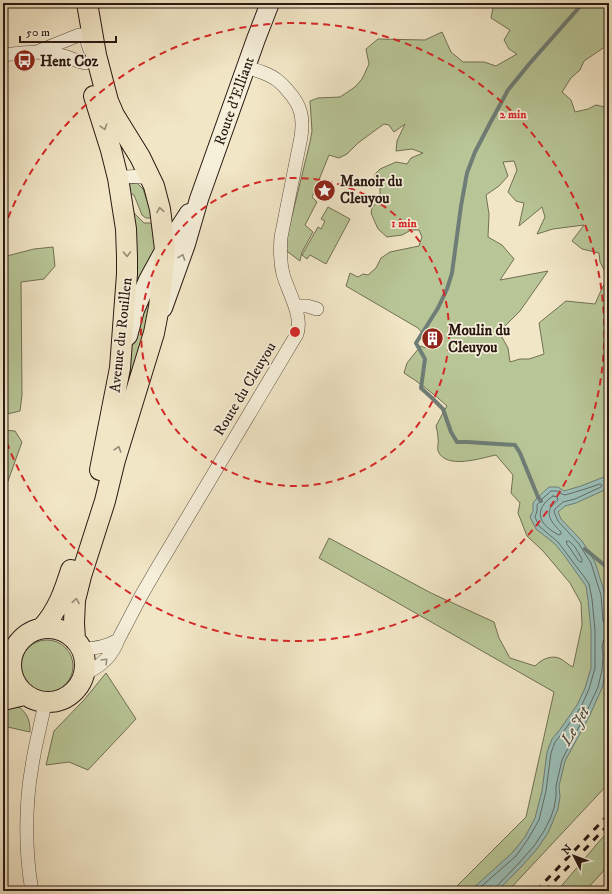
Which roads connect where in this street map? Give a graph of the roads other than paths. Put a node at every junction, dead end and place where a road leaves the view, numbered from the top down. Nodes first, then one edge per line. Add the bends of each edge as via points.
1 (74, 3) edge
2 (87, 3) edge
3 (270, 3) edge
4 (79, 35) junction
5 (39, 51) junction
6 (3, 55) edge
7 (85, 63) junction
8 (246, 67) junction
9 (108, 101) junction
10 (118, 178) junction
11 (151, 179) junction
12 (199, 200) junction
13 (165, 249) junction
14 (294, 306) junction
15 (317, 309) dead end
16 (154, 333) junction
17 (120, 368) junction
18 (42, 628) junction
19 (118, 640) junction
20 (78, 644) junction
21 (7, 660) edge
22 (84, 674) junction
23 (24, 695) junction
24 (3, 700) edge
25 (45, 703) junction
26 (32, 891) edge

1 - 4 main road, Avenue du Rouillen
2 - 9 main road, Avenue du Rouillen via 96,55
3 - 8 street, Route d'Elliant
4 - 5 street
4 - 7 main road, Avenue du Rouillen
4 - 9 street, Avenue du Rouillen via 86,38 96,75
5 - 6 street
5 - 7 street via 60,54
7 -> 10 main road, Avenue du Rouillen
8 - 12 street, Route d'Elliant
8 - 14 street, Route du Cleuyou via 277,79 293,96 302,113 303,129 280,251 281,264
9 - 11 main road, Avenue du Rouillen
10 - 11 street via 139,176
10 -> 17 main road, Avenue du Rouillen via 126,229 127,257
13 -> 11 main road, Avenue du Rouillen via 158,198
12 - 13 street, Route d'Elliant
16 -> 12 street, Route d'Elliant
13 - 16 main road, Avenue du Rouillen
13 - 17 street, Route d'Elliant via 135,310
14 - 15 street
14 - 19 street, Route du Cleuyou via 299,323 297,334 156,570
20 -> 16 main road, Avenue du Rouillen via 74,623 75,600
17 - 18 main road, Avenue du Rouillen via 99,475 82,536 60,601
18 - 20 main road via 60,630
18 - 21 main road via 22,638
19 - 20 street via 95,649
22 -> 19 street, Route du Cleuyou via 106,660
20 - 22 main road via 85,662
21 - 23 main road via 14,682
22 - 25 main road via 79,686 70,695 63,700
23 - 24 main road
23 - 25 main road via 34,701
25 - 26 street via 31,766 27,806 29,875

